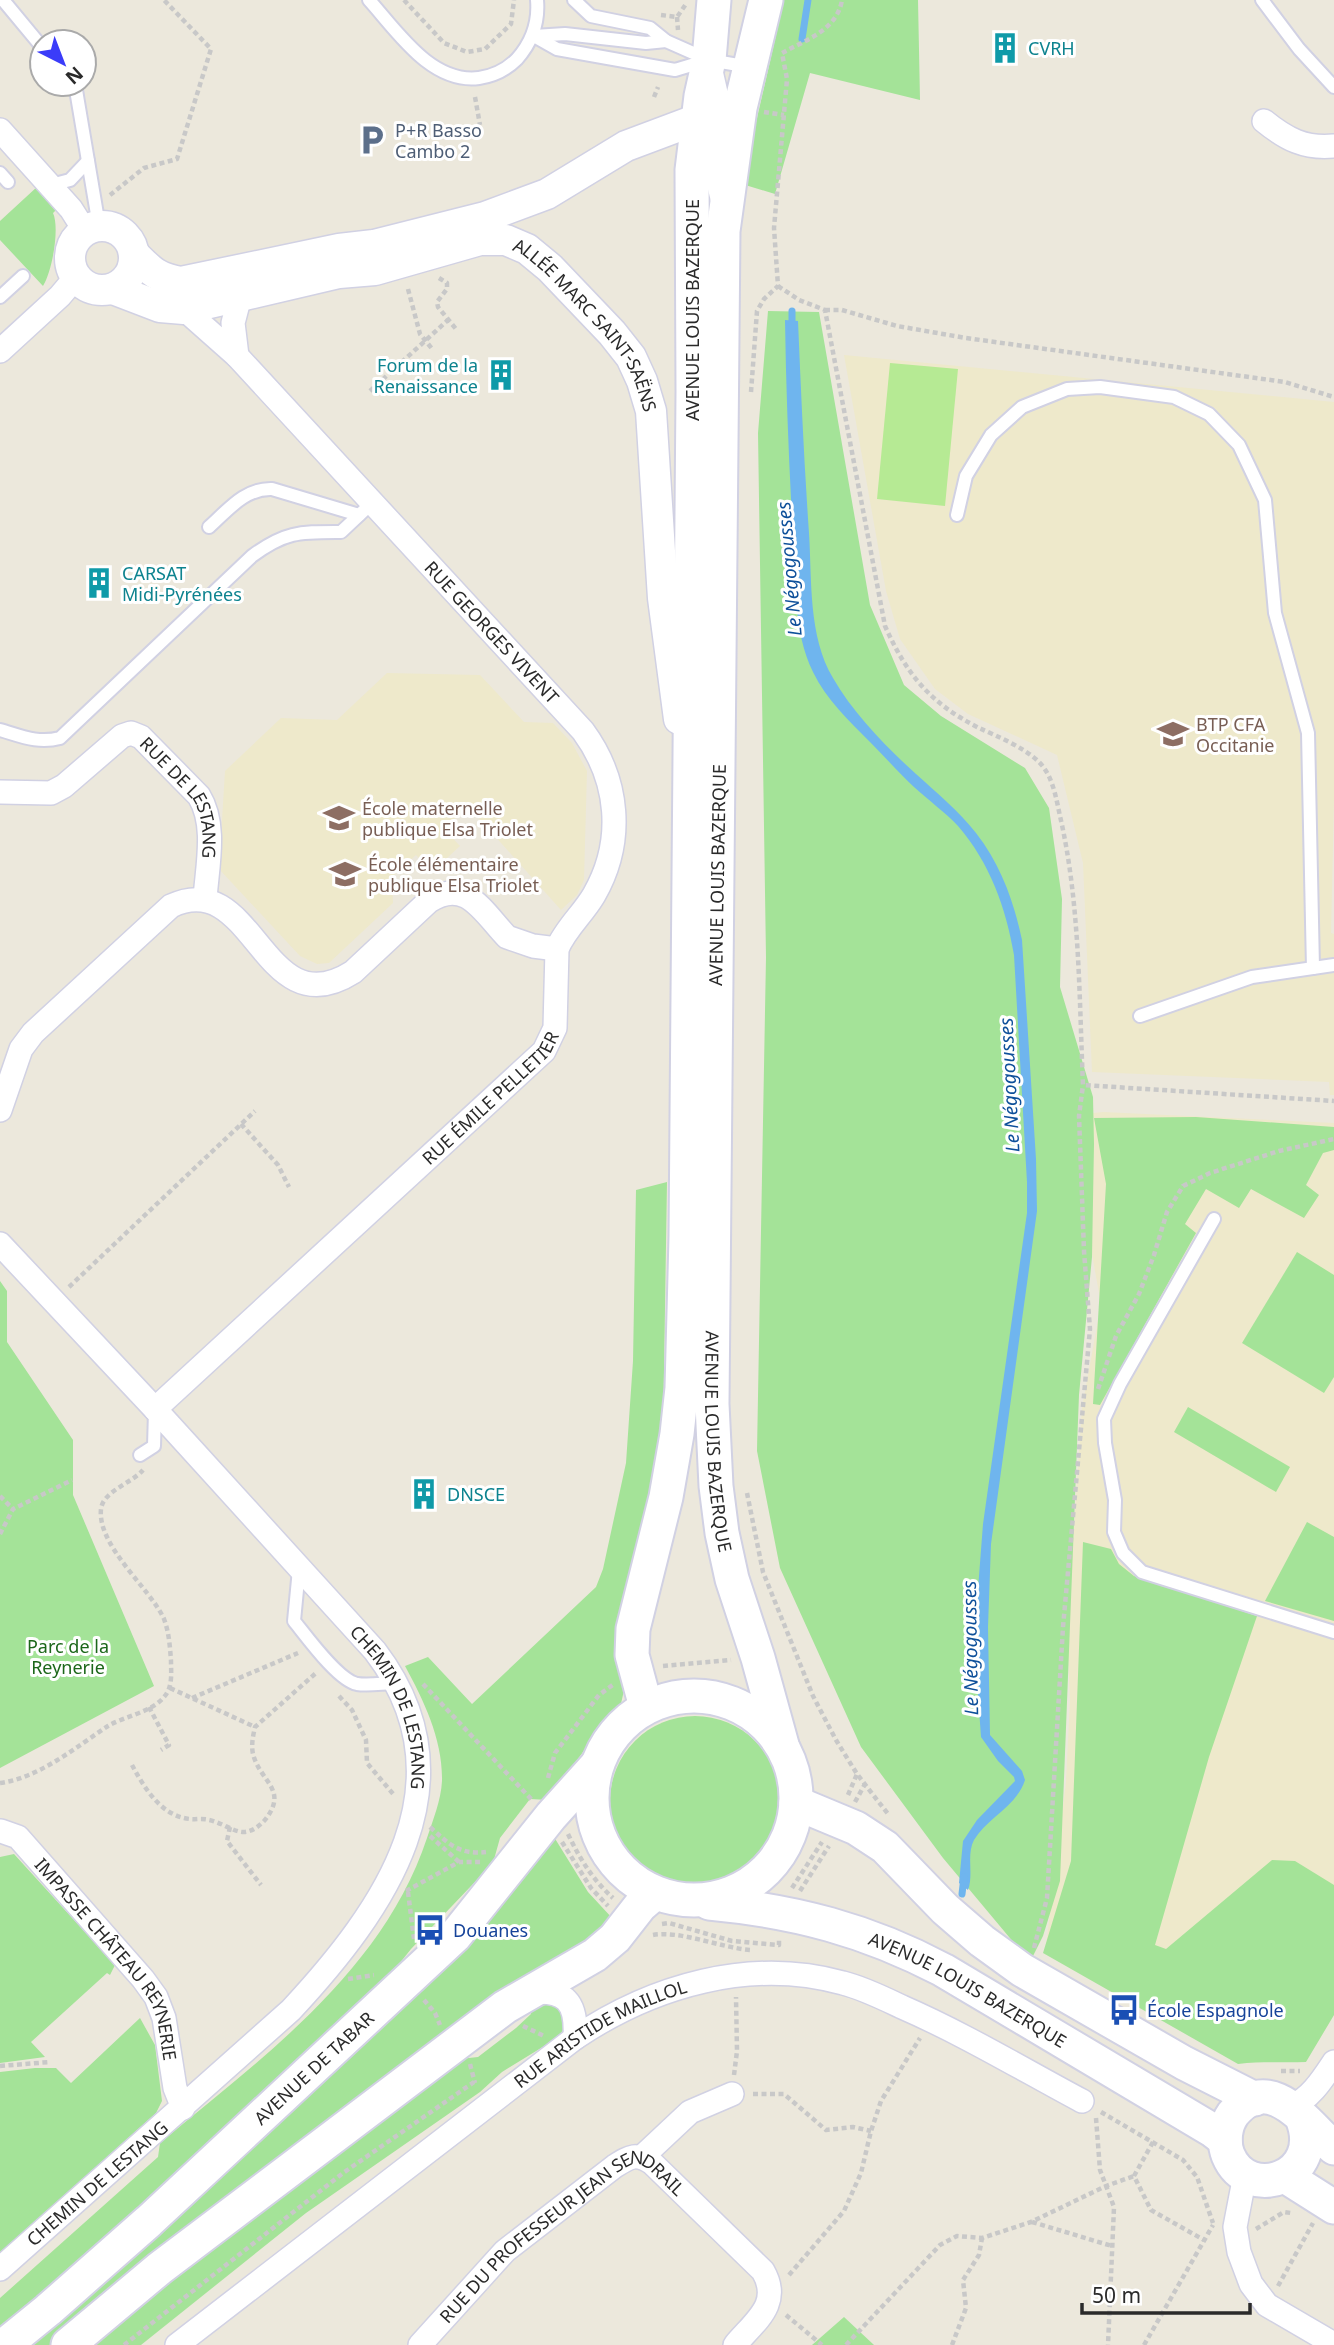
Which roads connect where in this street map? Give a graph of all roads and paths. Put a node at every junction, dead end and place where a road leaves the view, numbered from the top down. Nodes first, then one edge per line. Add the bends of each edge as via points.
1 (3, 0) edge
2 (164, 0) edge
3 (369, 0) edge
4 (404, 0) edge
5 (514, 0) edge
6 (537, 0) edge
7 (574, 0) edge
8 (714, 0) edge
9 (766, 0) edge
10 (842, 0) edge
11 (1262, 0) edge
12 (28, 30) edge
13 (534, 36) junction
14 (666, 41) junction
15 (709, 60) junction
16 (750, 67) junction
17 (658, 87) dead end
18 (1334, 87) edge
19 (475, 97) dead end
20 (654, 97) dead end
21 (77, 98) edge
22 (698, 119) junction
23 (1264, 121) dead end
24 (480, 125) dead end
25 (0, 130) edge
26 (1334, 146) edge
27 (88, 161) junction
28 (51, 185) junction
29 (725, 208) junction
30 (93, 220) junction
31 (134, 254) junction
32 (23, 276) dead end
33 (76, 277) junction
34 (433, 277) dead end
35 (194, 280) junction
36 (778, 286) junction
37 (113, 289) junction
38 (408, 289) dead end
39 (0, 298) edge
40 (230, 307) junction
41 (184, 309) junction
42 (825, 310) junction
43 (448, 320) junction
44 (456, 329) dead end
45 (433, 350) dead end
46 (0, 351) edge
47 (237, 356) junction
48 (370, 391) dead end
49 (751, 397) dead end
50 (1334, 397) edge
51 (365, 509) junction
52 (957, 515) dead end
53 (209, 527) dead end
54 (0, 730) edge
55 (688, 782) junction
56 (0, 792) edge
57 (205, 899) junction
58 (557, 949) junction
59 (1334, 965) edge
60 (1312, 968) junction
61 (1140, 1016) dead end
62 (1083, 1085) junction
63 (1334, 1101) edge
64 (1, 1105) edge
65 (255, 1111) dead end
66 (241, 1124) junction
67 (289, 1187) dead end
68 (1214, 1219) dead end
69 (0, 1244) edge
70 (53, 1302) junction
71 (155, 1409) junction
72 (143, 1460) joint
73 (72, 1480) dead end
74 (747, 1492) dead end
75 (0, 1496) edge
76 (13, 1509) junction
77 (0, 1534) edge
78 (299, 1569) junction
79 (1334, 1632) edge
80 (315, 1646) junction
81 (329, 1661) junction
82 (317, 1672) junction
83 (326, 1682) dead end
84 (397, 1683) junction
85 (170, 1688) junction
86 (334, 1691) dead end
87 (192, 1698) junction
88 (149, 1707) junction
89 (646, 1707) junction
90 (255, 1727) junction
91 (782, 1745) junction
92 (161, 1750) dead end
93 (132, 1765) dead end
94 (596, 1766) junction
95 (857, 1774) junction
96 (0, 1783) edge
97 (847, 1797) dead end
98 (398, 1800) dead end
99 (796, 1804) junction
100 (540, 1809) dead end
101 (420, 1823) junction
102 (895, 1823) dead end
103 (564, 1825) dead end
104 (230, 1827) junction
105 (0, 1831) edge
106 (558, 1833) dead end
107 (824, 1840) dead end
108 (834, 1840) dead end
109 (498, 1847) dead end
110 (459, 1862) junction
111 (483, 1862) dead end
112 (261, 1885) dead end
113 (384, 1889) junction
114 (791, 1890) dead end
115 (408, 1891) junction
116 (689, 1900) junction
117 (795, 1901) dead end
118 (621, 1905) dead end
119 (655, 1910) junction
120 (616, 1914) dead end
121 (652, 1935) dead end
122 (780, 1938) dead end
123 (414, 1941) dead end
124 (756, 1950) dead end
125 (768, 1951) dead end
126 (779, 1952) dead end
127 (1033, 1952) dead end
128 (385, 1973) dead end
129 (323, 1976) junction
130 (736, 1991) dead end
131 (526, 1993) junction
132 (420, 1995) dead end
133 (442, 2028) dead end
134 (575, 2038) junction
135 (917, 2044) dead end
136 (468, 2055) dead end
137 (50, 2062) dead end
138 (1334, 2062) edge
139 (0, 2066) edge
140 (474, 2082) junction
141 (732, 2094) junction
142 (1255, 2099) junction
143 (1082, 2101) dead end
144 (183, 2108) junction
145 (479, 2112) junction
146 (1296, 2112) junction
147 (871, 2131) junction
148 (1225, 2140) junction
149 (1153, 2142) junction
150 (1334, 2148) edge
151 (642, 2157) junction
152 (1245, 2175) junction
153 (1134, 2176) junction
154 (1285, 2176) junction
155 (1106, 2186) junction
156 (1327, 2208) edge
157 (1031, 2222) junction
158 (1224, 2226) junction
159 (982, 2238) junction
160 (1204, 2239) junction
161 (1112, 2246) junction
162 (0, 2269) edge
163 (769, 2283) junction
164 (1267, 2305) junction
165 (766, 2309) junction
166 (1334, 2344) edge
167 (5, 2345) edge
168 (68, 2345) edge
169 (124, 2345) edge
170 (177, 2345) edge
171 (420, 2345) edge
172 (735, 2345) edge
173 (822, 2345) edge
174 (846, 2345) edge
175 (952, 2345) edge
176 (1108, 2345) edge
177 (1144, 2345) edge

1 - 12 lane
2 - 30 path via 211,49 177,159 144,168 114,193
3 - 13 lane via 412,48 439,70 457,77 494,76 516,60
4 - 5 path via 444,43 467,52 485,50 511,24
6 - 13 lane
7 - 14 lane via 591,16 650,28
8 - 15 main road, AVENUE LOUIS BAZERQUE
9 - 16 main road, AVENUE LOUIS BAZERQUE
10 - 36 path via 834,20 821,33 782,53 787,79 774,228
11 - 18 lane
13 - 14 lane
13 - 15 lane via 557,49 671,69
14 - 15 lane
15 - 16 lane
15 - 22 main road, AVENUE LOUIS BAZERQUE
15 - 29 street via 719,106 713,162
16 - 29 main road, AVENUE LOUIS BAZERQUE
17 - 20 path
19 - 24 path
21 - 27 lane
22 - 35 street via 626,146 547,194 485,217 374,245
22 - 55 main road, AVENUE LOUIS BAZERQUE via 691,204
23 - 26 street via 1296,142
25 - 28 street
27 - 28 lane via 70,180
27 - 30 lane
28 - 30 street via 72,209
29 - 91 main road, AVENUE LOUIS BAZERQUE via 712,1404 716,1486 725,1545
30 - 31 street via 125,236
30 - 33 street via 71,252
31 - 35 street via 163,279
31 - 37 street via 130,275
32 - 39 lane
33 - 37 street via 93,289
33 - 46 street
34 - 43 path via 447,283 437,302
35 - 40 street
36 - 42 path
36 - 49 path via 757,311
37 - 41 street, ALLÉE MARC SAINT-SAËNS via 160,307
38 - 45 path, bridge via 419,334
40 - 41 street, ALLÉE MARC SAINT-SAËNS
40 - 47 street
40 - 55 street, ALLÉE MARC SAINT-SAËNS via 340,273 375,270 480,240 506,240 527,249 550,268 631,357 651,411 663,598
41 - 47 street, RUE GEORGES VIVENT
42 - 50 path via 965,338 1285,382
42 - 62 path via 885,626 899,657 916,682 946,707 1039,762 1053,785 1073,883
43 - 44 path
43 - 48 path
47 - 51 street, RUE GEORGES VIVENT
51 - 53 lane via 262,489 240,498
51 - 54 lane via 341,532 291,534 253,556 60,738 34,741
51 - 58 street, RUE GEORGES VIVENT via 583,731 605,767 614,828 611,851 602,880
52 - 60 lane via 966,476 991,435 1022,407 1067,389 1100,387 1174,397 1209,414 1239,445 1265,500 1275,613 1308,733
55 - 89 main road, AVENUE LOUIS BAZERQUE via 682,1388 666,1497 633,1629 632,1655
56 - 57 street, RUE DE LESTANG via 51,793 122,736 141,737 205,807 209,820
57 - 58 street via 226,910 290,976 312,985 326,985 353,972 429,901 450,892 466,895 513,940
57 - 64 street via 171,906 33,1033 21,1049
58 - 71 street, RUE ÉMILE PELLETIER via 555,1028 544,1051
59 - 60 lane
60 - 61 lane via 1252,977
62 - 63 path
62 - 127 path via 1079,1116 1090,1329 1063,1627 1047,1898
65 - 66 path
66 - 67 path via 278,1165
66 - 70 path
68 - 79 lane via 1104,1419 1115,1500 1114,1532 1123,1553 1142,1572
69 - 70 street, CHEMIN DE LESTANG
70 - 71 street, CHEMIN DE LESTANG
71 - 72 lane via 154,1446
71 - 78 street, CHEMIN DE LESTANG
72 - 85 path via 140,1474 105,1500 102,1518 116,1553 163,1619 170,1639
73 - 76 path
74 - 95 path via 763,1572 793,1649
75 - 76 path
76 - 77 path
78 - 80 lane via 294,1621
78 - 84 street, CHEMIN DE LESTANG via 375,1651
80 - 81 lane
80 - 87 path
81 - 82 path
81 - 84 lane via 356,1684
82 - 83 path
82 - 90 path
84 - 100 path via 417,1678
84 - 101 street, CHEMIN DE LESTANG via 408,1708 418,1762
85 - 87 path
85 - 88 path
86 - 98 path via 352,1710 366,1740 367,1763
87 - 90 path
88 - 92 path via 169,1745
88 - 96 path via 40,1769
89 - 91 main road via 689,1695 711,1697 752,1713
89 - 94 main road via 608,1742
90 - 104 path via 253,1752 275,1794 274,1804 253,1830
91 - 99 main road via 793,1773
93 - 104 path via 146,1791 165,1808 179,1816 219,1821
94 - 119 main road via 592,1815 599,1839
94 - 167 main road, AVENUE DE TABAR via 455,1936 159,2212
95 - 97 path
95 - 102 path
99 - 116 main road via 788,1837 771,1866 734,1892
99 - 142 main road via 853,1826 885,1847 945,1909 1023,1970
101 - 109 path via 457,1850 474,1854
101 - 110 path
101 - 113 street, CHEMIN DE LESTANG
103 - 118 path via 598,1885
104 - 112 path via 227,1841
105 - 144 street, IMPASSE CHÂTEAU REYNERIE via 18,1837 148,1986 164,2018 174,2088
106 - 120 path via 591,1888
107 - 114 path
108 - 117 path
110 - 111 path
110 - 115 path
113 - 115 path
113 - 129 street, CHEMIN DE LESTANG
115 - 123 path
116 - 119 main road
116 - 148 main road, AVENUE LOUIS BAZERQUE via 783,1912 868,1935 904,1950
119 - 122 path via 668,1923 744,1942 779,1944
119 - 131 main road via 640,1906 595,1955
121 - 124 path via 666,1933
125 - 126 path
128 - 129 path via 345,1980
129 - 144 street, CHEMIN DE LESTANG
130 - 141 path
131 - 134 street via 550,1991 562,1996 576,2017
131 - 168 main road via 160,2268
132 - 133 path
134 - 143 street, RUE ARISTIDE MAILLOL via 625,2008 693,1983 735,1974 817,1977 853,1986 932,2020
134 - 145 street, RUE ARISTIDE MAILLOL
135 - 147 path via 881,2101
136 - 140 path
137 - 139 path
138 - 146 street
140 - 145 path
140 - 169 path via 343,2173
141 - 147 path via 784,2094 826,2130 853,2127
141 - 151 street via 690,2112
142 - 146 main road via 1280,2100
142 - 148 main road via 1233,2114
144 - 162 street, CHEMIN DE LESTANG
145 - 170 street, RUE ARISTIDE MAILLOL
146 - 150 main road
146 - 154 main road via 1307,2130 1307,2144 1304,2157
147 - 163 path via 861,2173 844,2211 785,2279
148 - 152 main road via 1227,2154
149 - 153 path
149 - 155 path via 1095,2108 1100,2170
149 - 158 path via 1183,2160 1198,2177
151 - 163 street, RUE DU PROFESSEUR JEAN SENDRAIL via 763,2271
151 - 171 street, RUE DU PROFESSEUR JEAN SENDRAIL via 630,2157 615,2166 514,2243
152 - 154 main road via 1258,2180
152 - 158 street
153 - 155 path
153 - 160 path via 1151,2210
154 - 156 main road
155 - 157 path
155 - 161 path via 1114,2207
156 - 158 path via 1284,2213 1258,2229
156 - 164 path
157 - 159 path
157 - 161 path
158 - 160 path
158 - 164 street via 1251,2284
159 - 174 path via 957,2236 940,2245
159 - 175 path via 979,2255 963,2280 966,2308
160 - 177 path
161 - 176 path
163 - 165 street
164 - 166 street
165 - 172 street
165 - 173 path via 781,2311

